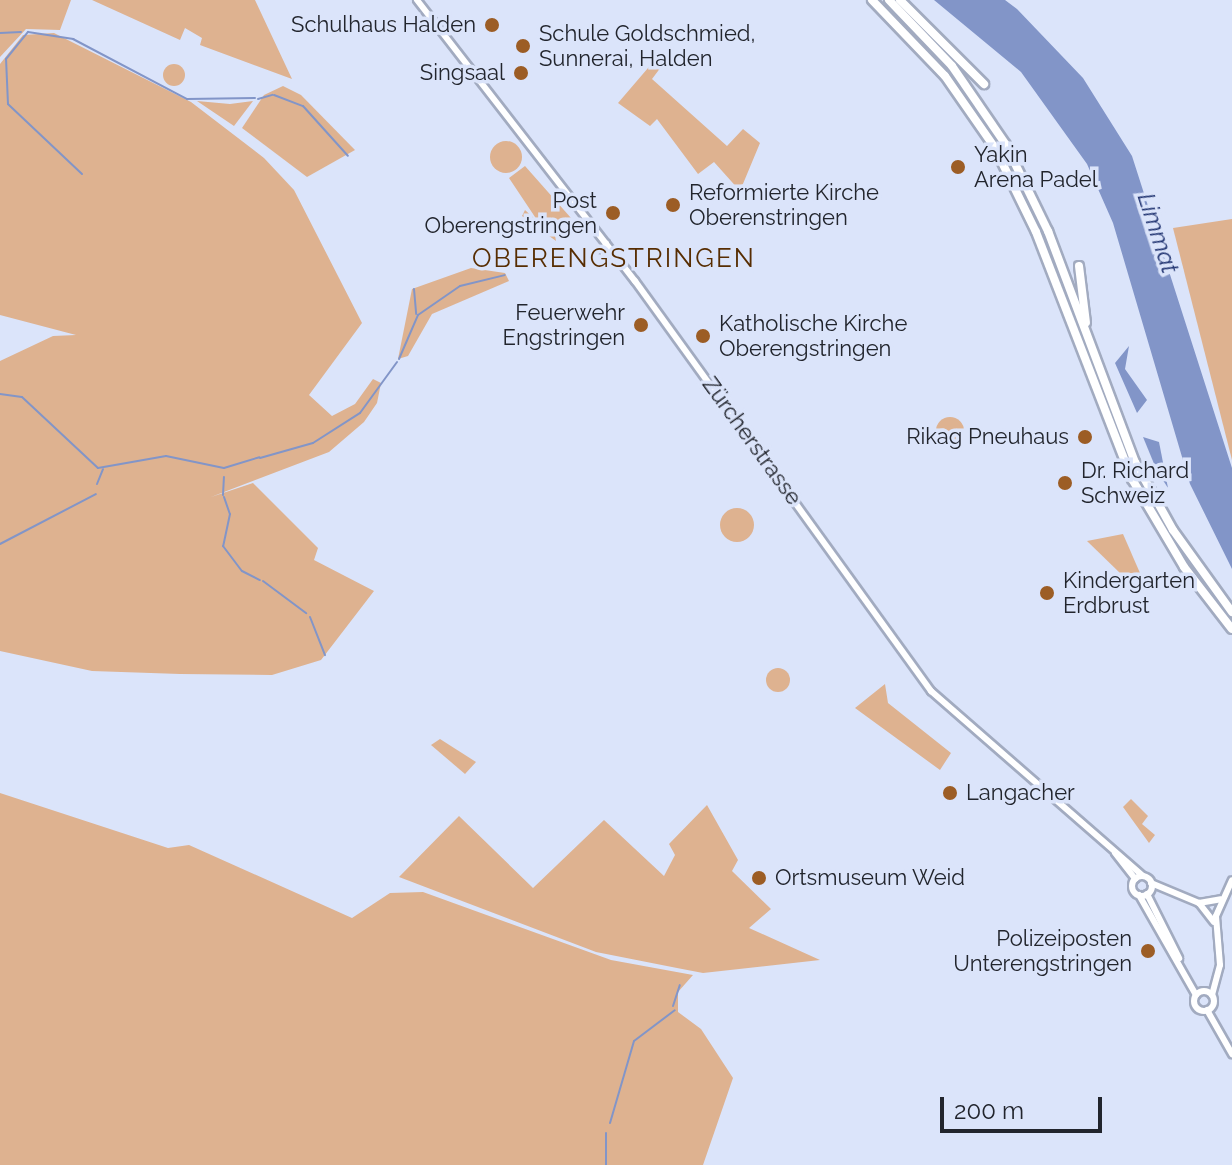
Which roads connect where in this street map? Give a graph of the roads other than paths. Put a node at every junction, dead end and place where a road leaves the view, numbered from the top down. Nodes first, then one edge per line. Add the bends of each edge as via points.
1 (417, 0) edge
2 (872, 0) edge
3 (889, 0) edge
4 (900, 0) edge
5 (984, 84) dead end
6 (606, 243) junction
7 (603, 261) dead end
8 (1079, 266) dead end
9 (1095, 363) junction
10 (1232, 612) edge
11 (1232, 629) edge
12 (1115, 853) junction
13 (1143, 876) junction
14 (1135, 879) junction
15 (1232, 880) edge
16 (1151, 883) junction
17 (1143, 894) junction
18 (1224, 897) junction
19 (1199, 903) junction
20 (1215, 924) junction
21 (1198, 993) junction
22 (1212, 995) junction
23 (1207, 1010) junction
24 (1232, 1054) edge

1 - 6 main road, Zürcherstrasse
2 - 11 highway via 945,76 995,148 1036,232 1121,457 1172,550
3 - 9 highway via 952,66 1006,145 1048,231
4 - 5 highway
6 - 7 main road
6 - 12 main road, Zürcherstrasse via 931,691
8 - 9 highway
9 - 10 highway via 1156,501
12 - 13 main road, Zürcherstrasse
12 - 14 main road, Zürcherstrasse
13 - 14 main road
13 - 16 main road, Zürcherstrasse
14 - 17 main road, Zürcherstrasse
15 - 18 main road
16 - 17 main road
16 - 19 main road, Zürcherstrasse
17 - 21 main road, Zürcherstrasse
18 - 19 main road
18 - 20 main road
19 - 20 main road
20 - 22 main road via 1220,965
21 - 22 main road
21 - 23 main road, Zürcherstrasse via 1196,1007
22 - 23 main road
23 - 24 main road, Zürcherstrasse

